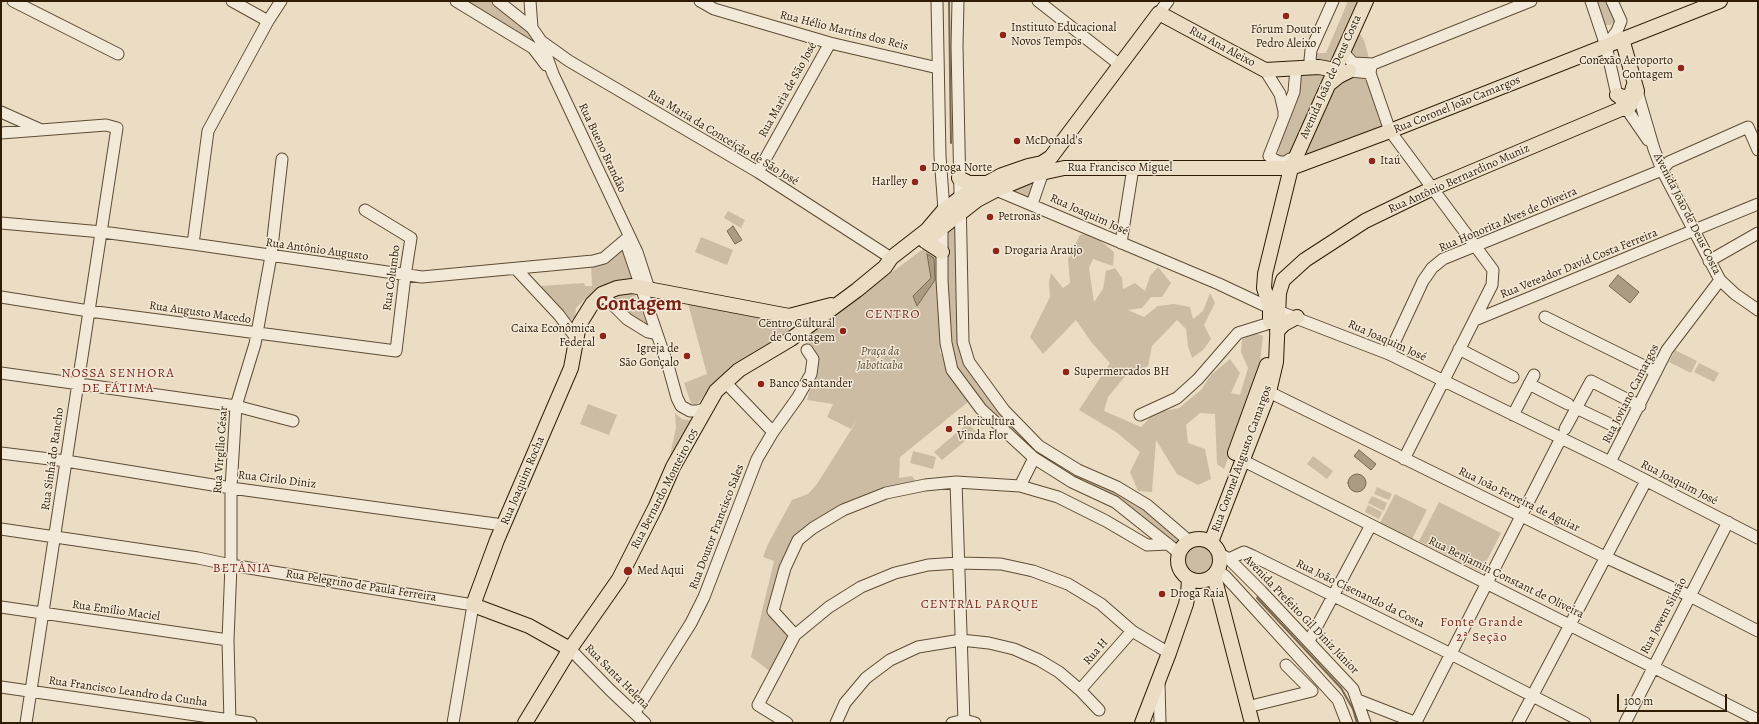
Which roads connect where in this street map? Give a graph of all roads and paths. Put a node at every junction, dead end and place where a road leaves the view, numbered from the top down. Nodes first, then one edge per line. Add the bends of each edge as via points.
1 (13, 1) edge
2 (232, 1) edge
3 (281, 1) edge
4 (498, 1) edge
5 (530, 1) edge
6 (700, 1) edge
7 (937, 1) edge
8 (958, 1) edge
9 (1038, 1) edge
10 (1168, 1) edge
11 (1333, 1) edge
12 (1366, 1) edge
13 (1531, 1) edge
14 (1591, 1) edge
15 (1612, 1) edge
16 (1720, 1) edge
17 (462, 2) edge
18 (1694, 7) edge
19 (1159, 13) junction
20 (268, 21) junction
21 (1620, 22) junction
22 (1599, 27) junction
23 (532, 28) junction
24 (1622, 39) junction
25 (541, 41) junction
26 (830, 43) junction
27 (1606, 46) junction
28 (1343, 52) junction
29 (118, 54) dead end
30 (1120, 64) junction
31 (1314, 67) junction
32 (938, 68) junction
33 (1296, 68) junction
34 (1371, 69) junction
35 (1265, 70) junction
36 (1335, 70) junction
37 (1349, 71) junction
38 (553, 74) junction
39 (1329, 85) junction
40 (1636, 86) junction
41 (1617, 95) junction
42 (1628, 109) junction
43 (1, 112) edge
44 (1284, 117) junction
45 (41, 130) junction
46 (1390, 131) junction
47 (1, 133) edge
48 (1060, 147) junction
49 (1654, 149) junction
50 (1758, 150) edge
51 (1297, 153) junction
52 (282, 159) dead end
53 (1267, 162) junction
54 (1075, 167) junction
55 (1043, 168) junction
56 (1133, 168) junction
57 (1291, 168) junction
58 (1662, 170) junction
59 (758, 172) junction
60 (959, 178) junction
61 (990, 186) junction
62 (1431, 189) junction
63 (960, 198) junction
64 (1032, 204) junction
65 (1758, 204) edge
66 (365, 210) dead end
67 (944, 210) junction
68 (960, 214) junction
69 (1, 223) edge
70 (942, 229) junction
71 (102, 232) junction
72 (1693, 232) junction
73 (1758, 233) edge
74 (626, 237) junction
75 (925, 241) junction
76 (1121, 243) junction
77 (193, 244) junction
78 (1476, 245) junction
79 (942, 252) junction
80 (271, 256) junction
81 (1709, 261) junction
82 (888, 263) junction
83 (516, 269) junction
84 (1265, 274) junction
85 (405, 276) junction
86 (1283, 280) junction
87 (1720, 280) junction
88 (645, 288) junction
89 (602, 294) junction
90 (1, 297) edge
91 (837, 304) junction
92 (1274, 309) junction
93 (1758, 310) edge
94 (89, 312) junction
95 (789, 316) junction
96 (1297, 317) junction
97 (1545, 317) dead end
98 (1475, 320) junction
99 (1274, 327) junction
100 (574, 330) junction
101 (257, 334) junction
102 (657, 334) junction
103 (791, 339) junction
104 (1459, 349) junction
105 (807, 350) dead end
106 (396, 351) joint
107 (1389, 354) junction
108 (1656, 372) junction
109 (1, 373) edge
110 (1513, 377) dead end
111 (1443, 380) junction
112 (725, 382) junction
113 (77, 385) junction
114 (989, 389) junction
115 (1269, 392) junction
116 (975, 401) junction
117 (1000, 405) junction
118 (236, 406) junction
119 (1572, 406) junction
120 (1640, 406) junction
121 (706, 408) junction
122 (1140, 415) dead end
123 (1513, 415) junction
124 (990, 418) junction
125 (293, 421) dead end
126 (1614, 426) dead end
127 (773, 432) junction
128 (1563, 433) junction
129 (1, 453) edge
130 (1034, 458) junction
131 (1404, 458) junction
132 (1242, 460) junction
133 (66, 461) junction
134 (1610, 462) junction
135 (1646, 481) junction
136 (956, 482) junction
137 (1020, 486) junction
138 (231, 488) junction
139 (1521, 514) junction
140 (1728, 522) junction
141 (503, 525) junction
142 (1371, 525) junction
143 (1, 529) edge
144 (1757, 536) edge
145 (54, 537) junction
146 (1201, 541) junction
147 (1168, 544) junction
148 (1179, 553) junction
149 (1225, 556) junction
150 (1605, 557) junction
151 (958, 563) junction
152 (231, 565) junction
153 (1205, 578) junction
154 (1487, 584) junction
155 (1333, 595) junction
156 (1690, 596) junction
157 (473, 605) junction
158 (1, 607) edge
159 (43, 614) junction
160 (1571, 624) junction
161 (1758, 630) edge
162 (1132, 631) junction
163 (795, 634) junction
164 (228, 640) junction
165 (961, 640) junction
166 (1309, 640) junction
167 (570, 649) junction
168 (1169, 653) junction
169 (1451, 654) junction
170 (1286, 665) dead end
171 (1653, 667) junction
172 (1159, 679) junction
173 (1, 687) edge
174 (1080, 690) junction
175 (31, 692) junction
176 (1532, 696) junction
177 (1358, 700) junction
178 (1247, 706) junction
179 (1099, 710) dead end
180 (635, 712) junction
181 (1758, 720) edge
182 (230, 721) edge
183 (964, 722) edge
184 (26, 723) edge
185 (251, 723) edge
186 (453, 723) edge
187 (524, 723) edge
188 (645, 723) edge
189 (787, 723) edge
190 (836, 723) edge
191 (952, 723) edge
192 (975, 723) edge
193 (1142, 723) edge
194 (1160, 723) edge
195 (1252, 723) edge
196 (1347, 723) edge
197 (1365, 723) edge
198 (1417, 723) edge
199 (1518, 723) edge
200 (1585, 723) edge
201 (1625, 723) edge

1 - 29 street
2 - 20 street
3 - 20 street
4 - 23 street
5 - 23 street
6 - 26 street, Rua Hélio Martins dos Reis via 714,10
7 - 32 street
8 - 60 street
9 - 30 street
10 - 19 street
11 - 31 street, Avenida João de Deus Costa via 1311,50 1310,60
12 - 28 main road, Avenida João de Deus Costa
13 - 34 street
14 - 22 street, Avenida João de Deus Costa
15 - 21 street
16 - 18 main road, Rua Coronel João Camargos
17 - 38 street via 533,48
18 - 24 main road, Rua Coronel João Camargos
19 - 30 main road
19 - 35 main road, Rua Ana Aleixo
20 - 77 street via 208,131
21 - 22 street via 1611,28
21 - 27 street
22 - 27 street, Avenida João de Deus Costa
23 - 25 street
24 - 27 main road, Rua Coronel João Camargos
24 - 40 main road, Avenida João de Deus Costa
25 - 38 street
25 - 59 street, Rua Maria da Conceição de São José
26 - 32 street, Rua Hélio Martins dos Reis
26 - 59 street, Rua Maria de São José
27 - 41 street, Avenida João de Deus Costa
27 - 46 main road, Rua Coronel João Camargos
28 - 34 street via 1353,63
28 - 36 main road, Avenida João de Deus Costa
30 - 48 main road
31 - 33 main road, Rua Ana Aleixo
31 - 36 main road, Rua Ana Aleixo
32 - 67 street
33 - 35 main road, Rua Ana Aleixo
33 - 44 street via 1294,92
34 - 37 street
34 - 46 street
35 - 44 street via 1280,94
36 - 37 street
36 - 39 main road, Avenida João de Deus Costa
37 - 39 main road
38 - 74 street, Rua Bueno Brandão
39 - 51 main road, Avenida João de Deus Costa
40 - 41 main road via 1627,98
40 - 42 main road
40 - 49 street, Avenida João de Deus Costa
41 - 42 street, Avenida João de Deus Costa
42 - 49 street, Avenida João de Deus Costa
42 - 62 main road, Rua Antônio Bernardino Muniz via 1621,109
43 - 45 street
44 - 53 street
45 - 47 street
45 - 71 street, Rua Sinhá do Rancho via 106,125 117,128
46 - 57 main road, Rua Coronel João Camargos
46 - 62 street
48 - 54 main road via 1061,157
48 - 55 main road
49 - 58 street, Avenida João de Deus Costa
50 - 58 street, Rua Honorita Alves de Oliveira via 1748,127 1669,162
51 - 53 street, Avenida João de Deus Costa via 1286,162
51 - 57 main road, Avenida João de Deus Costa
52 - 80 street, Rua Virgílio César
53 - 56 main road, Rua Francisco Miguel
53 - 57 main road, Rua Francisco Miguel
54 - 55 main road, Rua Francisco Miguel
54 - 56 main road, Rua Francisco Miguel
55 - 61 main road, Rua Francisco Miguel via 1032,175
55 - 64 street
56 - 76 street
57 - 84 main road, Avenida João de Deus Costa
58 - 72 street, Avenida João de Deus Costa
58 - 78 street, Rua Honorita Alves de Oliveira
59 - 82 street, Rua Maria da Conceição de São José
60 - 61 main road via 969,183
60 - 63 street
61 - 63 main road, Rua Francisco Miguel
61 - 64 street, Rua Joaquim José
61 - 68 main road, Rua Francisco Miguel
62 - 78 street
62 - 86 main road, Rua Antônio Bernardino Muniz via 1365,221 1305,260
63 - 67 main road, Rua Francisco Miguel
63 - 68 street
64 - 76 street, Rua Joaquim José
65 - 72 street, Rua Vereador David Costa Ferreira
66 - 85 street, Rua Columbo via 411,238
67 - 70 street
67 - 82 main road, Rua Francisco Miguel via 927,230
68 - 70 main road, Rua Francisco Miguel
68 - 114 street via 963,342 970,362
69 - 71 street, Rua Antônio Augusto
70 - 75 main road, Rua Francisco Miguel
70 - 79 street
71 - 77 street, Rua Antônio Augusto
71 - 94 street, Rua Sinhá do Rancho
72 - 81 street, Avenida João de Deus Costa
72 - 98 street, Rua Vereador David Costa Ferreira
73 - 81 street
74 - 83 street, Rua Antônio Augusto via 604,258
74 - 88 street, Rua Bueno Brandão via 637,252
75 - 79 main road
75 - 82 main road, Rua Francisco Miguel via 896,263
76 - 92 street, Rua Joaquim José
77 - 80 street, Rua Antônio Augusto
78 - 98 street via 1493,270 1492,285
78 - 107 street, Rua Honorita Alves de Oliveira via 1443,259 1432,268 1423,280
79 - 116 street via 946,343 952,370
80 - 85 street, Rua Antônio Augusto
80 - 101 street, Rua Virgílio César
81 - 87 street, Avenida João de Deus Costa
82 - 91 main road, Rua Bernardo Monteiro 105
83 - 85 street, Rua Antônio Augusto via 422,278
83 - 100 street
84 - 86 main road via 1276,280
84 - 92 main road, Avenida João de Deus Costa via 1264,288
85 - 106 street, Rua Columbo
86 - 92 main road, Rua Coronel Augusto Camargos
87 - 93 street, Avenida João de Deus Costa
87 - 108 street, Rua Joviano Camargos via 1667,350
88 - 89 main road, Rua Joaquim Rocha via 624,286
88 - 95 main road, Rua Joaquim Rocha
88 - 102 street, Rua Bueno Brandão
89 - 100 main road, Rua Joaquim Rocha
89 - 102 street via 627,319 648,332
90 - 94 street, Rua Augusto Macedo
91 - 95 main road
91 - 103 main road, Rua Bernardo Monteiro 105
92 - 96 street, Rua Joaquim José
92 - 99 main road, Rua Coronel Augusto Camargos
94 - 101 street, Rua Augusto Macedo
94 - 113 street, Rua Sinhá do Rancho
95 - 103 main road via 793,330
96 - 99 main road
96 - 107 street, Rua Joaquim José
97 - 108 street
98 - 104 street
99 - 115 main road, Rua Coronel Augusto Camargos via 1276,362
99 - 122 street via 1238,333 1198,379 1177,398
99 - 146 main road, Rua Coronel Augusto Camargos via 1263,378
100 - 141 main road, Rua Joaquim Rocha via 571,368
101 - 106 street, Rua Augusto Macedo
101 - 118 street, Rua Virgílio César
102 - 121 street, Rua Bueno Brandão via 681,406 690,411
103 - 112 main road, Rua Bernardo Monteiro 105 via 739,370
104 - 110 street
104 - 111 street
105 - 127 street, Rua Doutor Francisco Sales via 813,359 811,374
107 - 111 street, Rua Joaquim José
108 - 120 street, Rua Joviano Camargos
109 - 113 street
111 - 123 street, Rua Joaquim José
111 - 131 street
112 - 121 main road, Rua Bernardo Monteiro 105
112 - 127 street
113 - 118 street
113 - 133 street, Rua Sinhá do Rancho
114 - 116 street via 984,399
114 - 117 street
115 - 131 street, Rua João Ferreira de Aguiar
115 - 132 main road, Rua Coronel Augusto Camargos
116 - 124 street
117 - 124 street via 991,407
117 - 146 street via 1039,446 1078,470 1117,487
118 - 125 street
118 - 138 street, Rua Virgílio César
119 - 120 street via 1591,381
119 - 123 street via 1531,380
119 - 126 street
119 - 128 street
120 - 134 street, Rua Joviano Camargos
121 - 167 main road, Rua Bernardo Monteiro 105 via 673,467 619,579
123 - 128 street, Rua Joaquim José
124 - 130 street
127 - 180 street, Rua Doutor Francisco Sales via 754,465 704,597 691,623
128 - 134 street, Rua Joaquim José
128 - 139 street
129 - 133 street, Rua Cirilo Diniz
130 - 137 street
130 - 147 street via 1072,482 1115,502
131 - 139 street, Rua João Ferreira de Aguiar
132 - 142 street, Rua Benjamin Constant de Oliveira
132 - 146 main road, Rua Coronel Augusto Camargos
133 - 138 street, Rua Cirilo Diniz
133 - 145 street, Rua Sinhá do Rancho
134 - 135 street, Rua Joaquim José
135 - 140 street, Rua Joaquim José
135 - 150 street
136 - 137 street
136 - 151 street
136 - 163 street via 886,493 843,510 798,540 785,568 773,611
137 - 147 street via 1058,497 1147,545
138 - 141 street, Rua Cirilo Diniz
138 - 152 street, Rua Virgílio César
139 - 150 street, Rua João Ferreira de Aguiar
139 - 154 street
140 - 144 street, Rua Joaquim José
140 - 156 street, Rua Jovem Simão
141 - 157 main road, Rua Joaquim Rocha
142 - 154 street, Rua Benjamin Constant de Oliveira
142 - 155 street
143 - 145 street, Rua Pelegrino de Paula Ferreira
145 - 152 street, Rua Pelegrino de Paula Ferreira
145 - 159 street, Rua Sinhá do Rancho
146 - 148 main road via 1184,546
146 - 149 main road
147 - 148 street
148 - 153 main road via 1178,565 1181,572
149 - 153 main road
149 - 155 street, Rua João Cisenando da Costa via 1244,552
149 - 166 street, Avenida Prefeito Gil Diniz Júnior
150 - 156 street, Rua João Ferreira de Aguiar
150 - 160 street
151 - 162 street via 1001,564 1033,571 1061,582 1101,604
151 - 163 street via 928,565 896,573 861,587 829,606
151 - 165 street
152 - 157 street, Rua Pelegrino de Paula Ferreira
152 - 164 street, Rua Virgílio César
153 - 168 main road via 1188,594
153 - 178 main road via 1219,599
153 - 196 street via 1225,576 1338,700
154 - 160 street, Rua Benjamin Constant de Oliveira
154 - 169 street
155 - 166 street
155 - 169 street, Rua João Cisenando da Costa
156 - 161 street, Rua João Ferreira de Aguiar
156 - 171 street, Rua Jovem Simão
157 - 167 main road, Rua Pelegrino de Paula Ferreira via 529,626
157 - 186 street, Rua Joaquim Rocha
158 - 159 street, Rua Emílio Maciel
159 - 164 street, Rua Emílio Maciel
159 - 175 street, Rua Sinhá do Rancho
160 - 171 street, Rua Benjamin Constant de Oliveira
160 - 176 street
162 - 168 street
162 - 174 street, Rua H
163 - 189 street via 758,705
164 - 182 street, Rua Virgílio César
165 - 174 street via 1014,649 1059,672
165 - 183 street
165 - 190 street via 918,647 890,660 866,678 845,703
166 - 177 street, Avenida Prefeito Gil Diniz Júnior via 1353,689
167 - 180 street, Rua Santa Helena
167 - 187 main road, Rua Bernardo Monteiro 105
168 - 172 main road
169 - 176 street, Rua João Cisenando da Costa
169 - 198 street
170 - 178 street via 1312,691
171 - 181 street, Rua Benjamin Constant de Oliveira
171 - 201 street, Rua Jovem Simão
172 - 193 main road
172 - 194 street
173 - 175 street, Rua Francisco Leandro da Cunha
174 - 179 street
175 - 182 street, Rua Francisco Leandro da Cunha
175 - 184 street, Rua Sinhá do Rancho
176 - 199 street
176 - 200 street, Rua João Cisenando da Costa
177 - 197 street, Avenida Prefeito Gil Diniz Júnior
177 - 198 street
178 - 195 main road
180 - 188 street, Rua Santa Helena
182 - 185 street, Rua Francisco Leandro da Cunha
183 - 191 street
183 - 192 street

